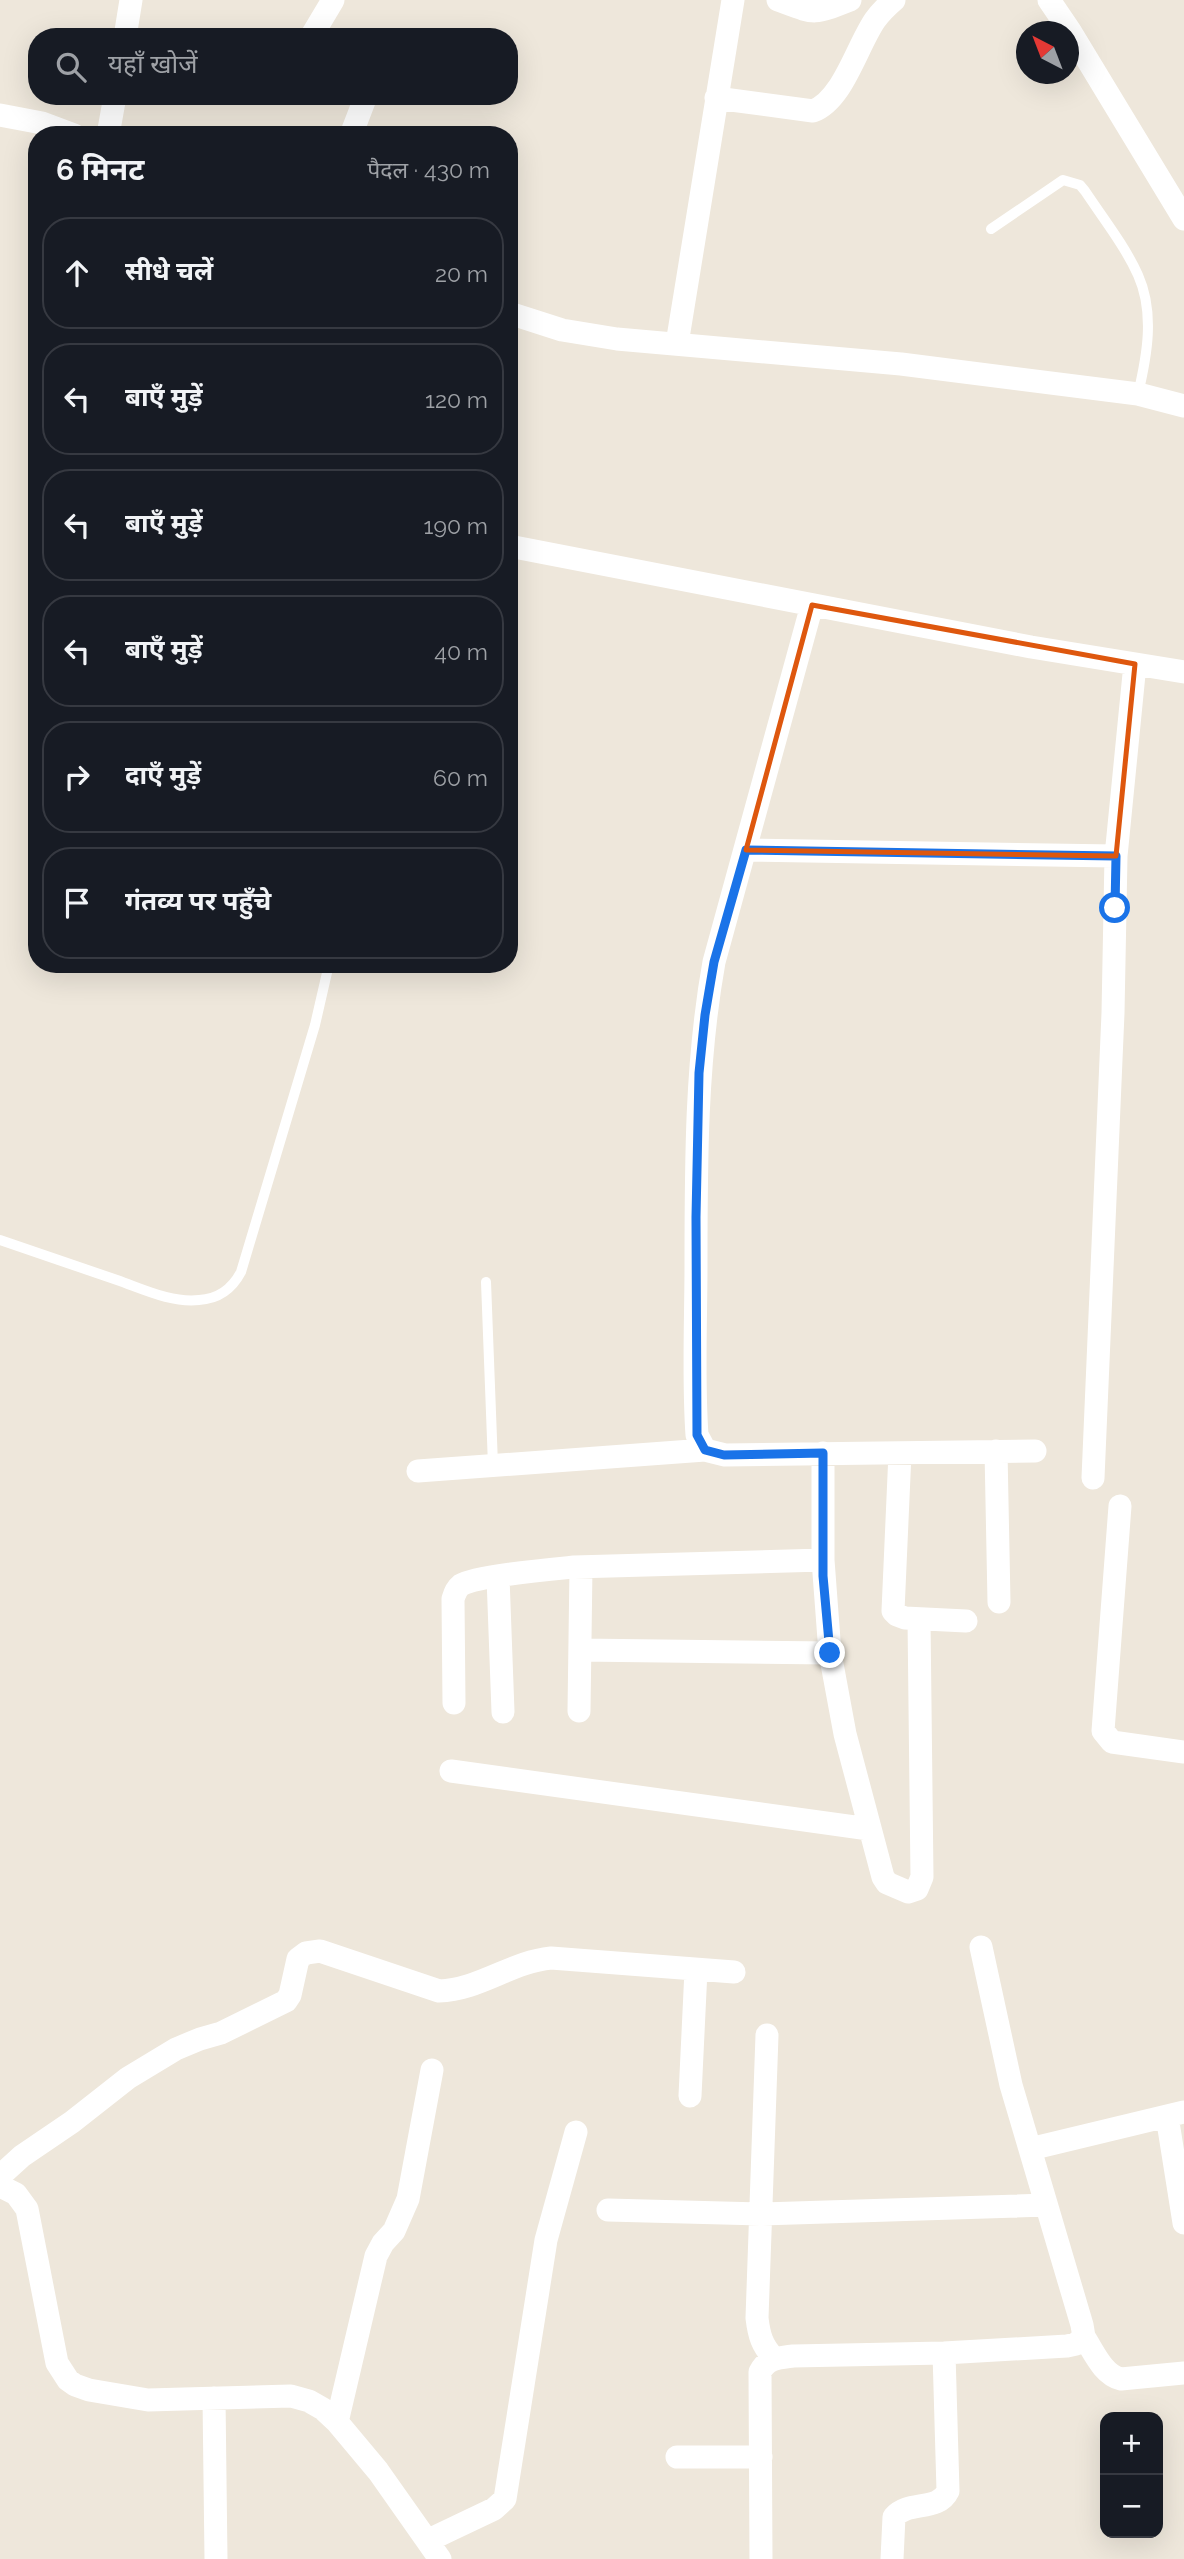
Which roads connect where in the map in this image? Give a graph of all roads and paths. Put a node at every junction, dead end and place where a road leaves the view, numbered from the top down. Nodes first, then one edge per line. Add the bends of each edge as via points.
1 (131, 0) edge
2 (332, 0) edge
3 (778, 0) edge
4 (850, 0) edge
5 (894, 0) edge
6 (1049, 0) edge
7 (739, 2) edge
8 (126, 28) edge
9 (316, 28) edge
10 (716, 98) junction
11 (113, 105) edge
12 (363, 105) edge
13 (0, 116) edge
14 (50, 126) edge
15 (110, 126) edge
16 (354, 126) edge
17 (1184, 219) edge
18 (990, 229) dead end
19 (518, 316) edge
20 (677, 344) junction
21 (1138, 394) junction
22 (1184, 406) edge
23 (518, 548) edge
24 (812, 605) junction
25 (1135, 664) junction
26 (1184, 672) edge
27 (746, 850) junction
28 (1116, 856) junction
29 (327, 973) edge
30 (0, 1240) edge
31 (486, 1282) dead end
32 (705, 1450) junction
33 (996, 1451) junction
34 (1035, 1451) dead end
35 (823, 1453) junction
36 (900, 1453) junction
37 (493, 1465) junction
38 (418, 1471) dead end
39 (1093, 1478) dead end
40 (1120, 1506) dead end
41 (823, 1560) junction
42 (581, 1567) junction
43 (498, 1577) junction
44 (999, 1602) dead end
45 (919, 1619) junction
46 (966, 1621) dead end
47 (580, 1650) junction
48 (830, 1653) junction
49 (454, 1703) dead end
50 (579, 1711) dead end
51 (503, 1712) dead end
52 (1184, 1752) edge
53 (451, 1771) dead end
54 (869, 1829) junction
55 (981, 1947) dead end
56 (696, 1970) junction
57 (734, 1972) dead end
58 (767, 2035) dead end
59 (432, 2070) dead end
60 (690, 2096) dead end
61 (1175, 2114) edge
62 (576, 2132) dead end
63 (1030, 2148) junction
64 (0, 2176) edge
65 (0, 2186) edge
66 (1046, 2205) junction
67 (608, 2210) dead end
68 (761, 2214) junction
69 (1184, 2223) edge
70 (1084, 2337) junction
71 (944, 2353) junction
72 (774, 2358) junction
73 (1184, 2374) edge
74 (214, 2398) junction
75 (337, 2422) junction
76 (677, 2457) dead end
77 (761, 2457) junction
78 (435, 2550) edge
79 (216, 2559) edge
80 (761, 2559) edge
81 (892, 2559) edge

1 - 8 street
2 - 9 street
3 - 4 street via 811,12
5 - 10 street via 875,20 823,108 813,111
6 - 17 street
7 - 10 street
10 - 20 street
11 - 15 street
12 - 16 street
13 - 14 street
18 - 21 lane via 1063,180 1080,185 1138,276 1148,336
19 - 20 street via 562,330
20 - 21 street via 901,364
21 - 22 street
23 - 24 street
24 - 25 street
24 - 27 street
25 - 26 street
25 - 28 street
27 - 28 street
27 - 32 street via 714,962 699,1073 695,1418
28 - 39 street
29 - 30 lane via 242,1272 225,1293 198,1301 166,1297
31 - 37 lane
32 - 35 street via 724,1455
32 - 37 street
33 - 34 street
33 - 36 street
33 - 44 street
35 - 36 street
35 - 41 street
36 - 45 street via 892,1605 897,1615
37 - 38 street
40 - 52 street via 1103,1731 1112,1742
41 - 42 street
41 - 48 street
42 - 43 street
42 - 47 street
43 - 49 street via 466,1583 455,1591
43 - 51 street
45 - 46 street
45 - 54 street via 922,1877 917,1889 908,1892 887,1883
47 - 48 street
47 - 50 street
48 - 54 street
53 - 54 street
55 - 63 street via 1011,2085
56 - 57 street
56 - 60 street
56 - 64 street via 551,1958 455,1990 439,1991 311,1951 298,1959 286,2001 222,2033 176,2049 128,2078
58 - 68 street
59 - 75 street via 408,2199 376,2256
61 - 63 street
61 - 69 street
62 - 78 street via 545,2240 505,2498
63 - 66 street
65 - 74 street via 16,2194 27,2209 57,2363 68,2380 89,2390 148,2400
66 - 68 street
66 - 70 street
67 - 68 street
68 - 72 street via 757,2318 764,2348
70 - 71 street via 1067,2346
70 - 73 street via 1113,2377
71 - 72 street
71 - 81 street via 948,2491 941,2501 903,2509 894,2517
72 - 77 street via 760,2372
74 - 75 street via 291,2396 309,2401
74 - 79 street
75 - 78 street
76 - 77 street
77 - 80 street

